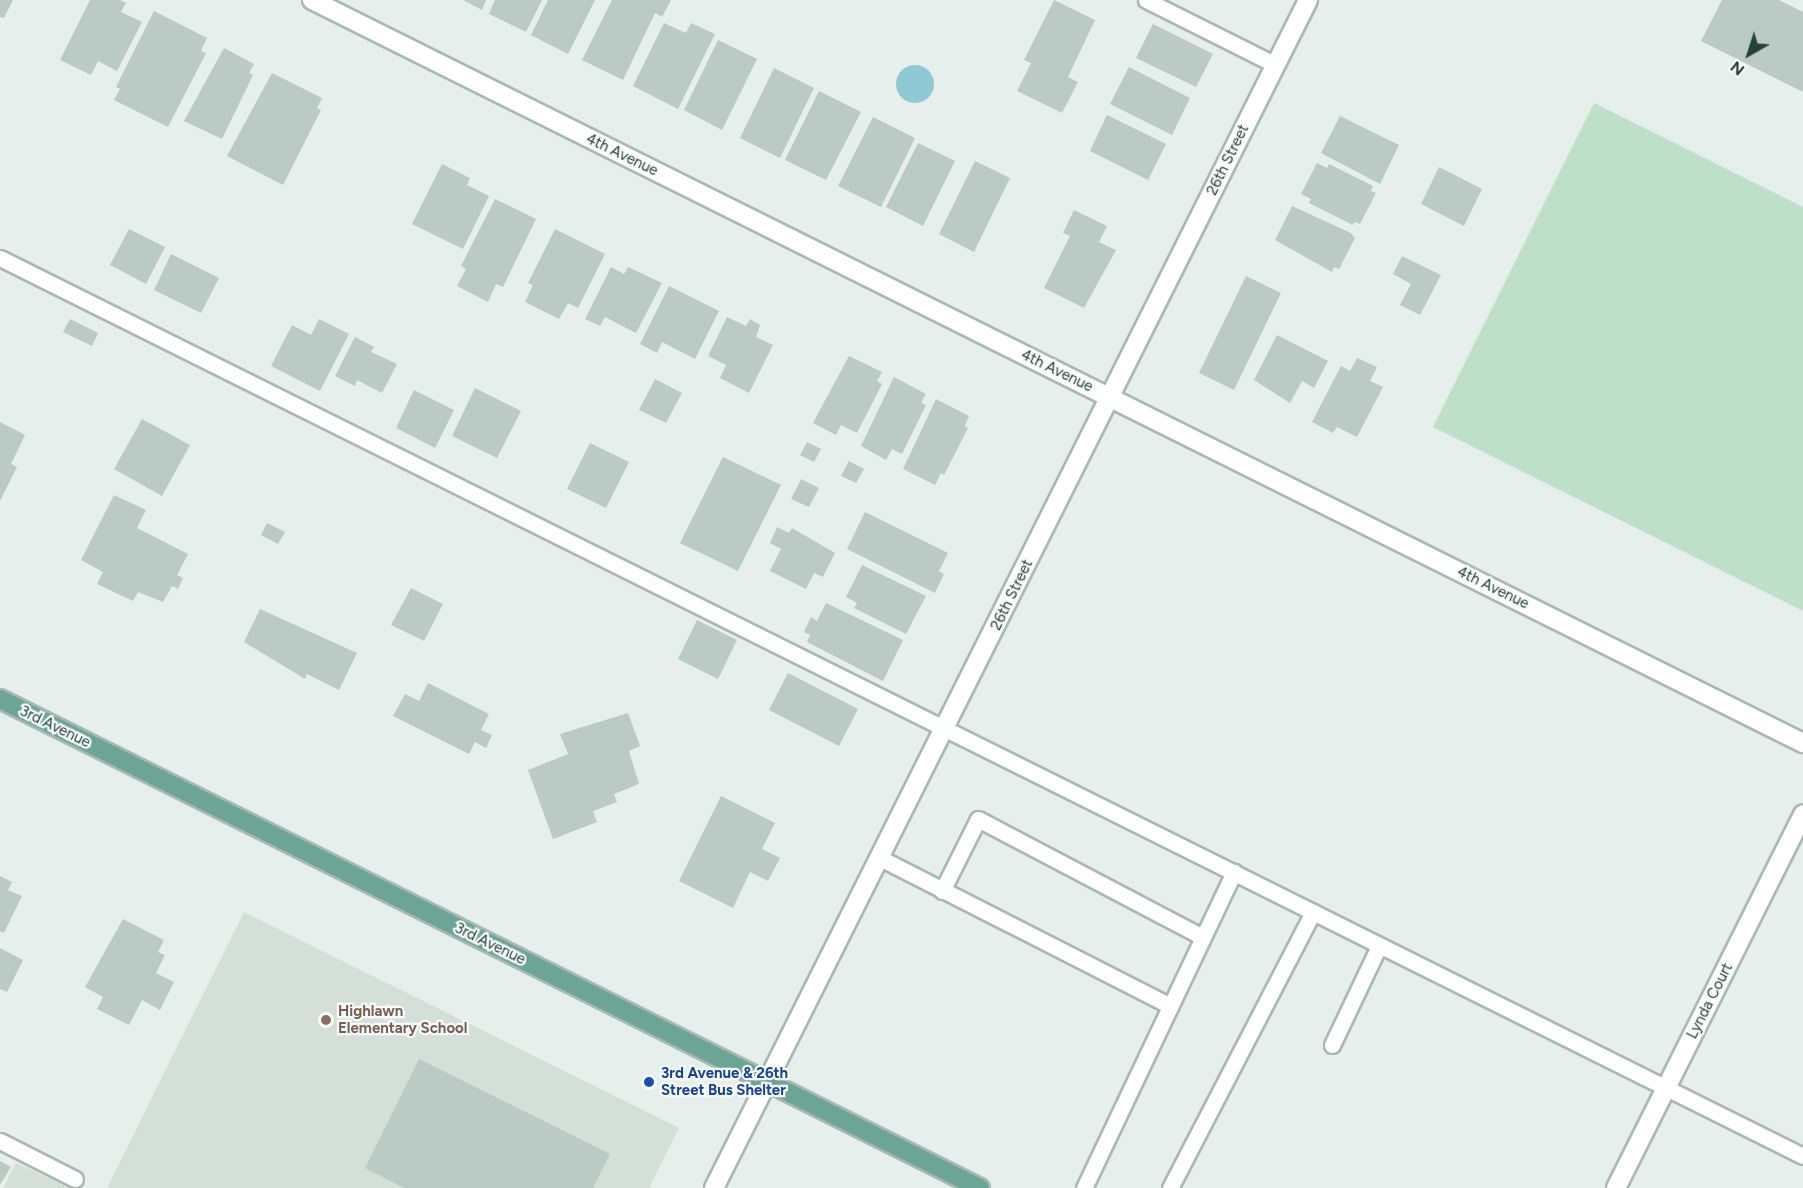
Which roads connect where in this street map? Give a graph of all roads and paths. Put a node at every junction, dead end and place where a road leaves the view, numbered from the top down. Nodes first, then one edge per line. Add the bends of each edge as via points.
1 (312, 0) edge
2 (1146, 0) edge
3 (1301, 2) edge
4 (347, 8) edge
5 (1275, 65) junction
6 (0, 258) edge
7 (1110, 398) junction
8 (0, 699) edge
9 (946, 729) junction
10 (1803, 742) edge
11 (1803, 814) edge
12 (880, 858) junction
13 (1234, 872) junction
14 (942, 891) junction
15 (1313, 912) junction
16 (1203, 937) junction
17 (1379, 946) junction
18 (1170, 1006) junction
19 (1332, 1045) dead end
20 (766, 1081) junction
21 (1666, 1088) junction
22 (0, 1141) edge
23 (1803, 1156) edge
24 (75, 1179) dead end
25 (714, 1188) edge
26 (980, 1188) edge
27 (1084, 1188) edge
28 (1170, 1188) edge
29 (1616, 1188) edge

1 - 4 street, 4th Avenue
2 - 5 lane
3 - 5 street, 26th Street
4 - 7 street, 4th Avenue
5 - 7 street, 26th Street
6 - 9 lane
7 - 9 street, 26th Street
7 - 10 street, 4th Avenue
8 - 20 main road, 3rd Avenue
9 - 12 street, 26th Street
9 - 13 lane
11 - 21 street, Lynda Court
12 - 14 lane
12 - 20 street, 26th Street
13 - 15 lane
13 - 16 lane
14 - 16 lane via 978,819
14 - 18 lane
15 - 17 lane
15 - 28 lane
16 - 18 lane
17 - 19 lane
17 - 21 lane
18 - 27 lane
20 - 25 street, 26th Street
20 - 26 main road, 3rd Avenue
21 - 23 lane
21 - 29 street, Lynda Court
22 - 24 lane

